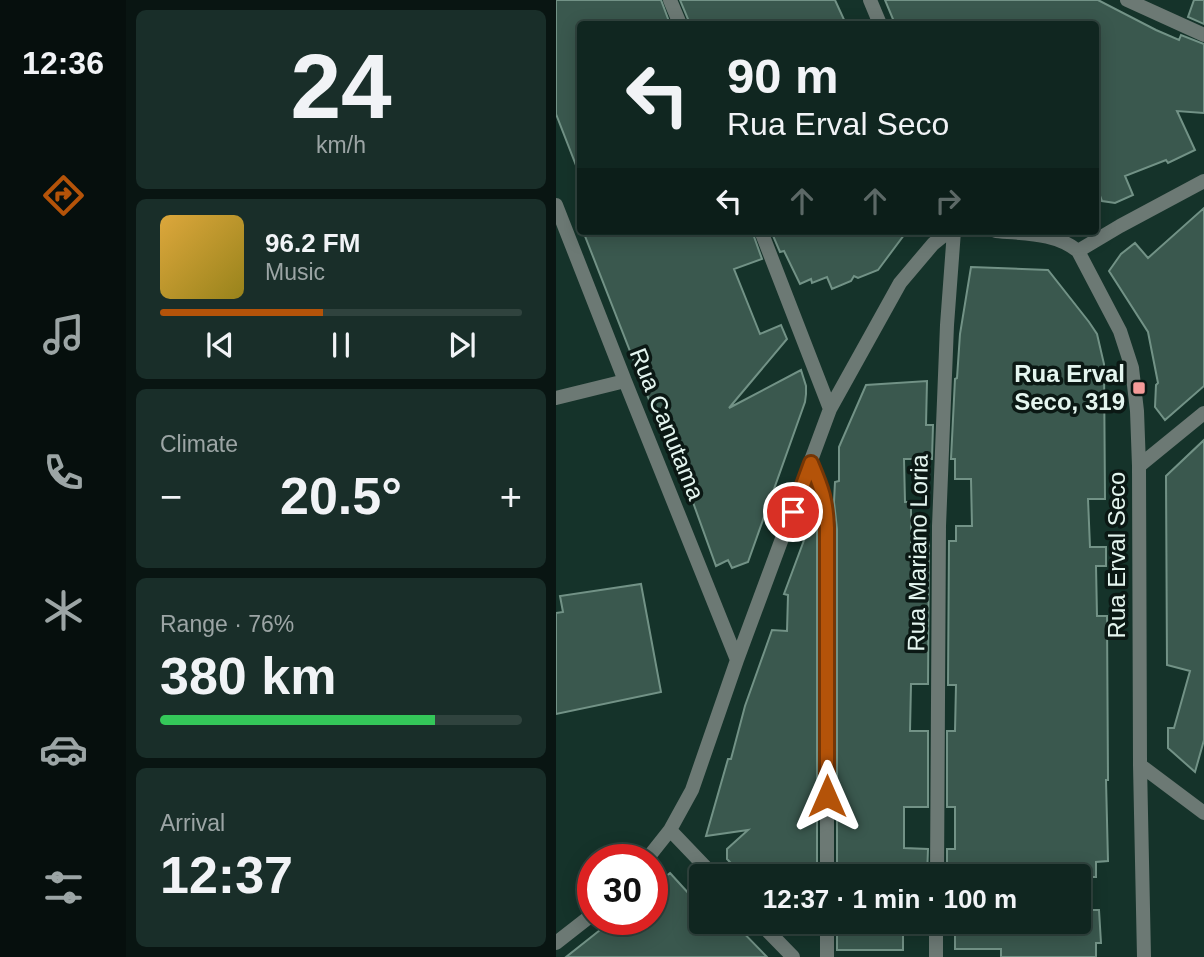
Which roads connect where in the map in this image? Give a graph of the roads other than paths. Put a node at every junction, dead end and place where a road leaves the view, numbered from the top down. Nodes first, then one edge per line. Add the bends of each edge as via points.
1 (670, 0) edge
2 (870, 0) edge
3 (1127, 0) edge
4 (679, 21) edge
5 (879, 21) edge
6 (1204, 35) edge
7 (1204, 181) edge
8 (556, 205) edge
9 (763, 235) edge
10 (945, 235) edge
11 (951, 235) edge
12 (1035, 235) edge
13 (1078, 251) junction
14 (625, 381) junction
15 (556, 398) edge
16 (830, 409) junction
17 (1204, 413) edge
18 (811, 463) junction
19 (1139, 466) junction
20 (737, 660) junction
21 (1140, 765) junction
22 (1204, 813) edge
23 (670, 830) junction
24 (659, 844) edge
25 (703, 864) edge
26 (827, 864) edge
27 (937, 864) edge
28 (577, 927) edge
29 (770, 934) edge
30 (827, 934) edge
31 (936, 934) edge
32 (556, 943) edge
33 (792, 957) edge
34 (827, 957) edge
35 (936, 957) edge
36 (1144, 957) edge

1 - 4 street
2 - 5 street
3 - 6 street
7 - 13 street
8 - 14 street, Rua Canutama
9 - 16 street
10 - 16 street via 900,283
11 - 27 street, Rua Mariano Loria via 939,526
12 - 13 street via 1055,237
13 - 19 street, Rua Erval Seco via 1120,331 1132,368
14 - 15 street
14 - 20 street, Rua Canutama
16 - 18 street
17 - 19 street
18 - 20 street
18 - 26 street via 826,504 827,528
19 - 21 street, Rua Erval Seco
20 - 23 street via 692,790
21 - 22 street
21 - 36 street, Rua Erval Seco
23 - 24 street
23 - 25 street
28 - 32 street
29 - 33 street
30 - 34 street
31 - 35 street

